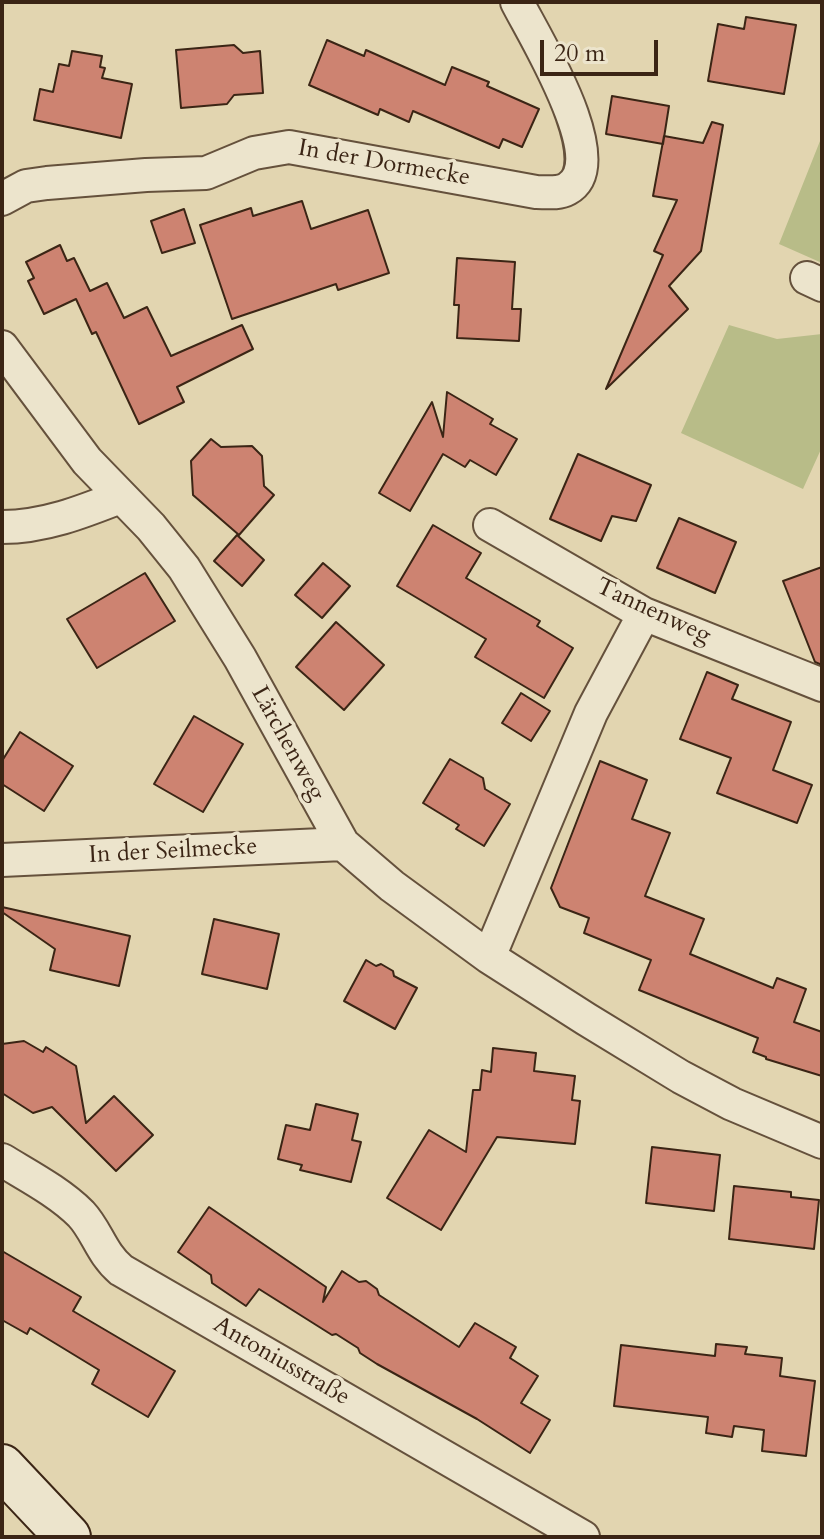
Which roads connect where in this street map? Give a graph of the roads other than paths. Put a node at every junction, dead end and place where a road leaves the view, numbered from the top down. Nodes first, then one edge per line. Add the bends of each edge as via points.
1 (517, 2) edge
2 (2, 199) edge
3 (2, 347) edge
4 (120, 497) junction
5 (490, 525) dead end
6 (2, 527) edge
7 (644, 614) junction
8 (822, 685) edge
9 (343, 844) junction
10 (2, 860) edge
11 (489, 957) junction
12 (822, 1142) edge
13 (2, 1160) edge
14 (2, 1467) edge
15 (68, 1537) edge
16 (583, 1537) edge

1 - 2 street, In der Dormecke via 579,133 580,168 567,189 536,192 289,147 254,153 206,173 47,183 26,186
3 - 4 street, Lärchenweg
4 - 6 street via 66,518
4 - 9 street, Lärchenweg via 184,568
5 - 7 street, Tannenweg
7 - 8 street, Tannenweg
7 - 11 street via 591,713
9 - 10 street, In der Seilmecke
9 - 11 street, Lärchenweg
11 - 12 street, Lärchenweg via 681,1077
13 - 16 street, Antoniusstraße via 84,1217 108,1259 121,1270
14 - 15 street

